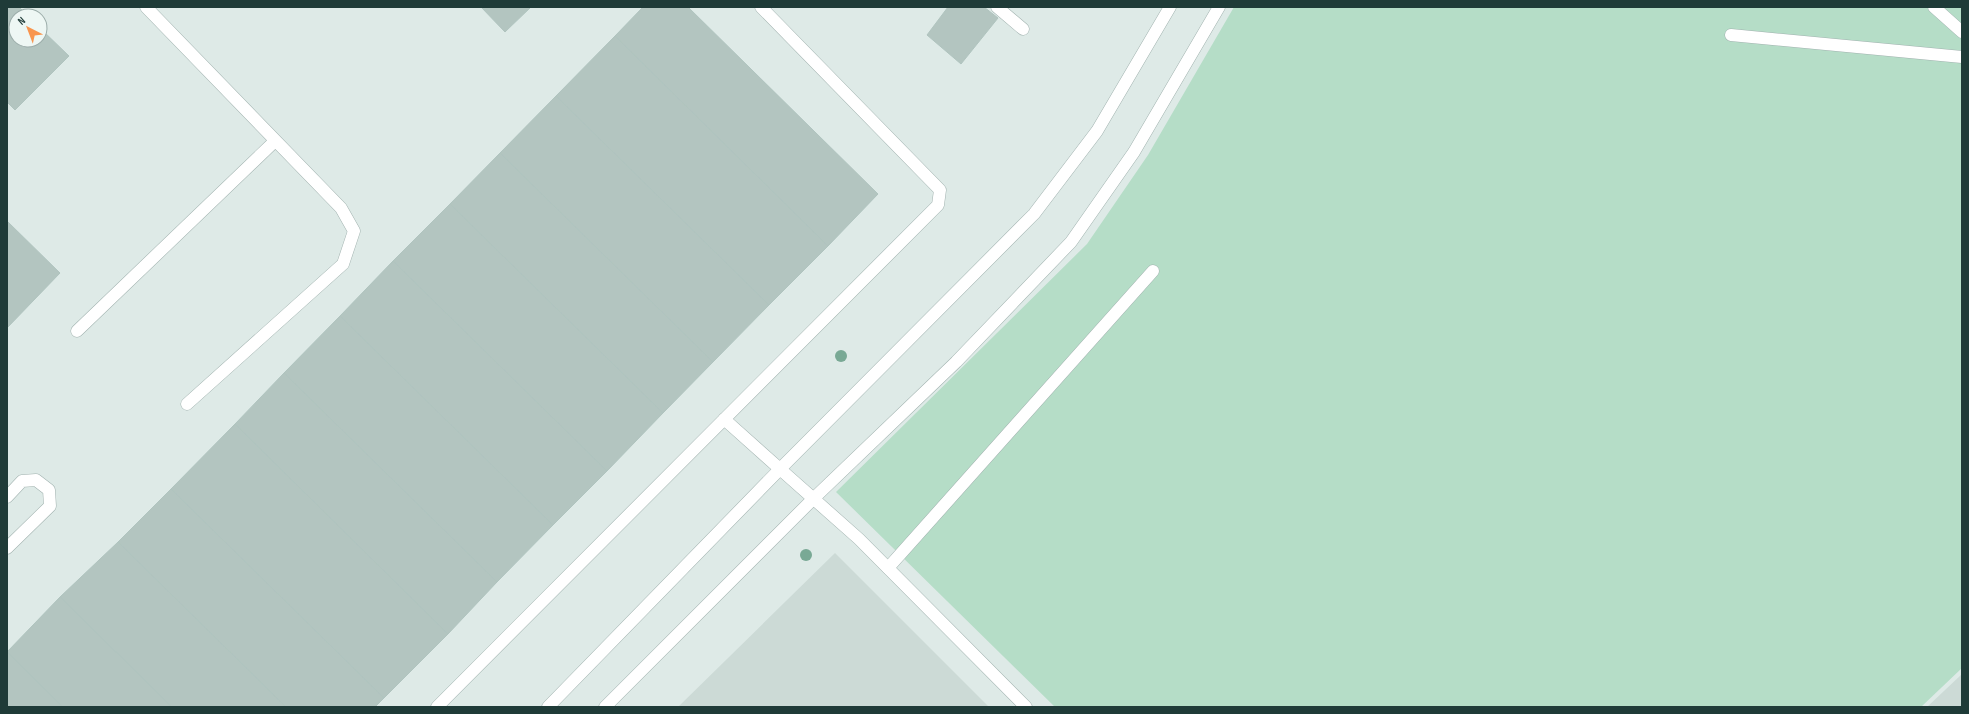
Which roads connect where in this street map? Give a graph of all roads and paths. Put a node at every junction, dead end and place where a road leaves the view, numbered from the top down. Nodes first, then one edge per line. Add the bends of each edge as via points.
1 (146, 7) edge
2 (761, 7) edge
3 (997, 7) edge
4 (1170, 7) edge
5 (1219, 7) edge
6 (1934, 7) edge
7 (1023, 29) dead end
8 (1962, 32) edge
9 (1731, 35) dead end
10 (1962, 57) edge
11 (275, 141) junction
12 (1153, 271) dead end
13 (77, 331) dead end
14 (187, 404) dead end
15 (724, 419) junction
16 (780, 469) junction
17 (7, 496) edge
18 (813, 499) junction
19 (7, 548) edge
20 (888, 568) junction
21 (437, 707) edge
22 (548, 707) edge
23 (605, 707) edge
24 (1026, 707) edge

1 - 11 street
2 - 15 street via 940,190 938,205
3 - 7 street
4 - 16 street via 1097,131 1034,214
5 - 18 street via 1134,152 1071,242 956,362
6 - 8 street
9 - 10 street
11 - 13 street
11 - 14 street via 341,208 354,231 343,264
12 - 20 street
15 - 16 street
15 - 21 street
16 - 18 street
16 - 22 street
17 - 19 street via 22,482 36,480 49,490 50,506
18 - 20 street
18 - 23 street
20 - 24 street

